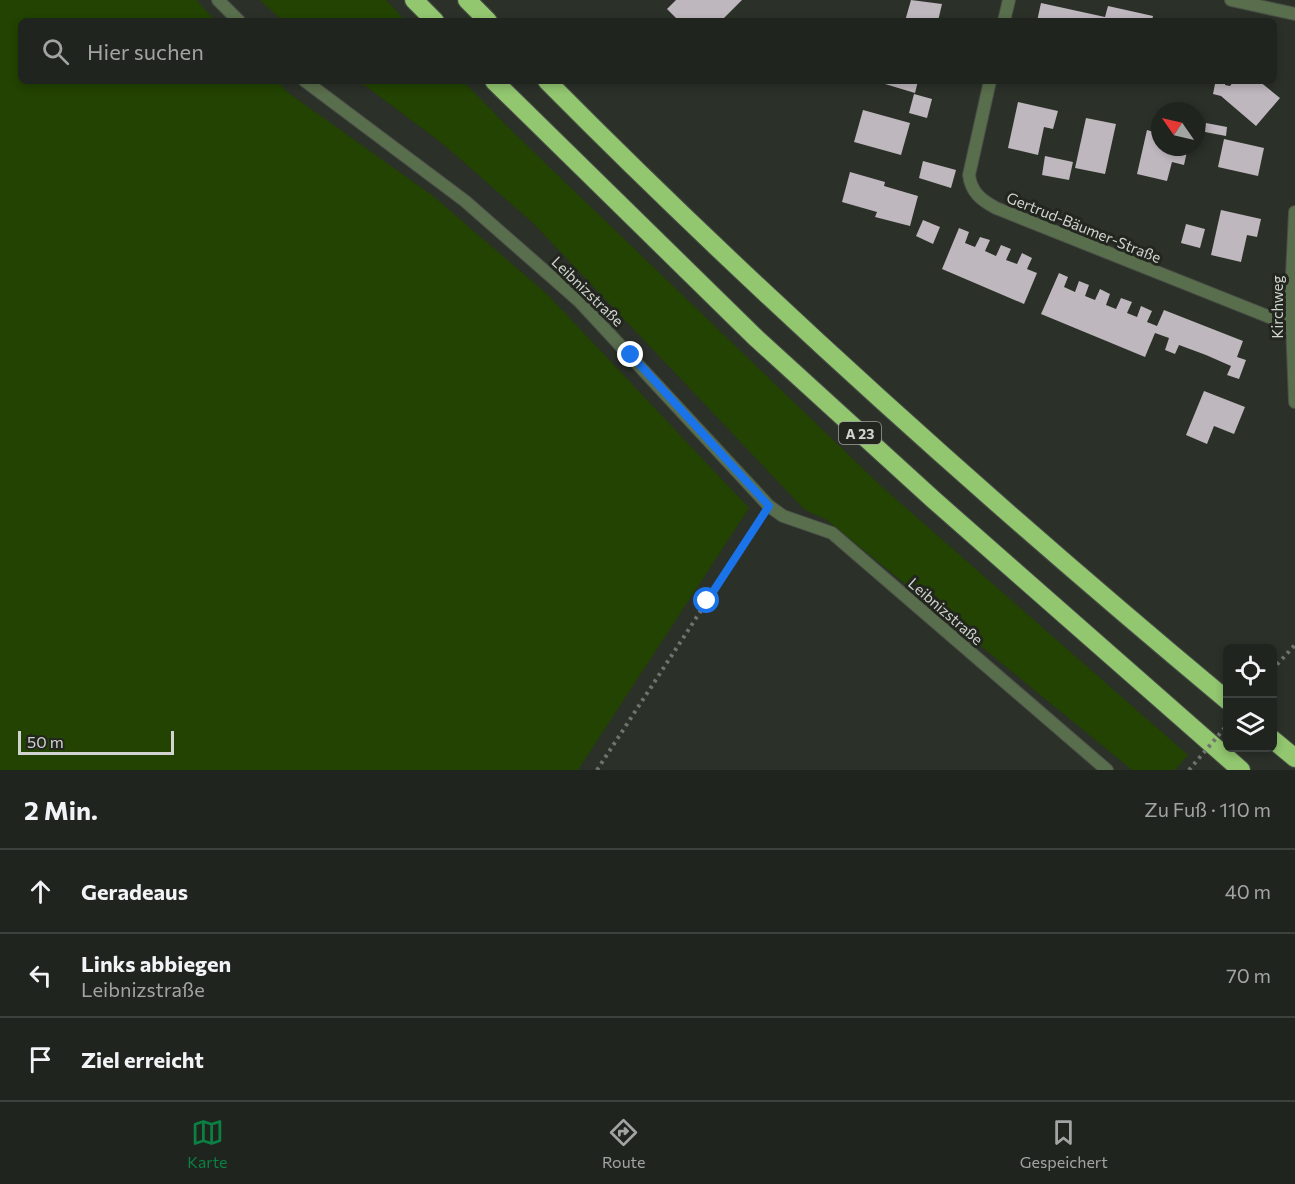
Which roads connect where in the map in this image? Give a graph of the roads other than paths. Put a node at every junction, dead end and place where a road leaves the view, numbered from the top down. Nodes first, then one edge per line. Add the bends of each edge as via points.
1 (218, 0) edge
2 (414, 0) edge
3 (467, 0) edge
4 (1009, 0) edge
5 (1231, 0) edge
6 (1295, 14) edge
7 (236, 18) edge
8 (432, 18) edge
9 (485, 18) edge
10 (1005, 18) edge
11 (309, 84) edge
12 (497, 84) edge
13 (550, 84) edge
14 (989, 84) edge
15 (1295, 212) edge
16 (1292, 326) junction
17 (1294, 384) edge
18 (1295, 402) edge
19 (1223, 698) edge
20 (1277, 743) edge
21 (1295, 758) edge
22 (1107, 770) edge
23 (1241, 770) edge

1 - 7 street
2 - 8 highway
3 - 9 highway
4 - 10 street
5 - 6 street
11 - 22 street, Leibnizstraße via 465,201 579,301 769,506 783,516 832,533
12 - 23 highway, A 23 via 755,337
13 - 19 highway, A 23 via 781,308 958,471
14 - 16 street, Gertrud-Bäumer-Straße via 969,175 972,189 981,198 1006,212
15 - 16 street, Kirchweg
16 - 17 street, Kirchweg
17 - 18 street, Kirchweg
20 - 21 highway

